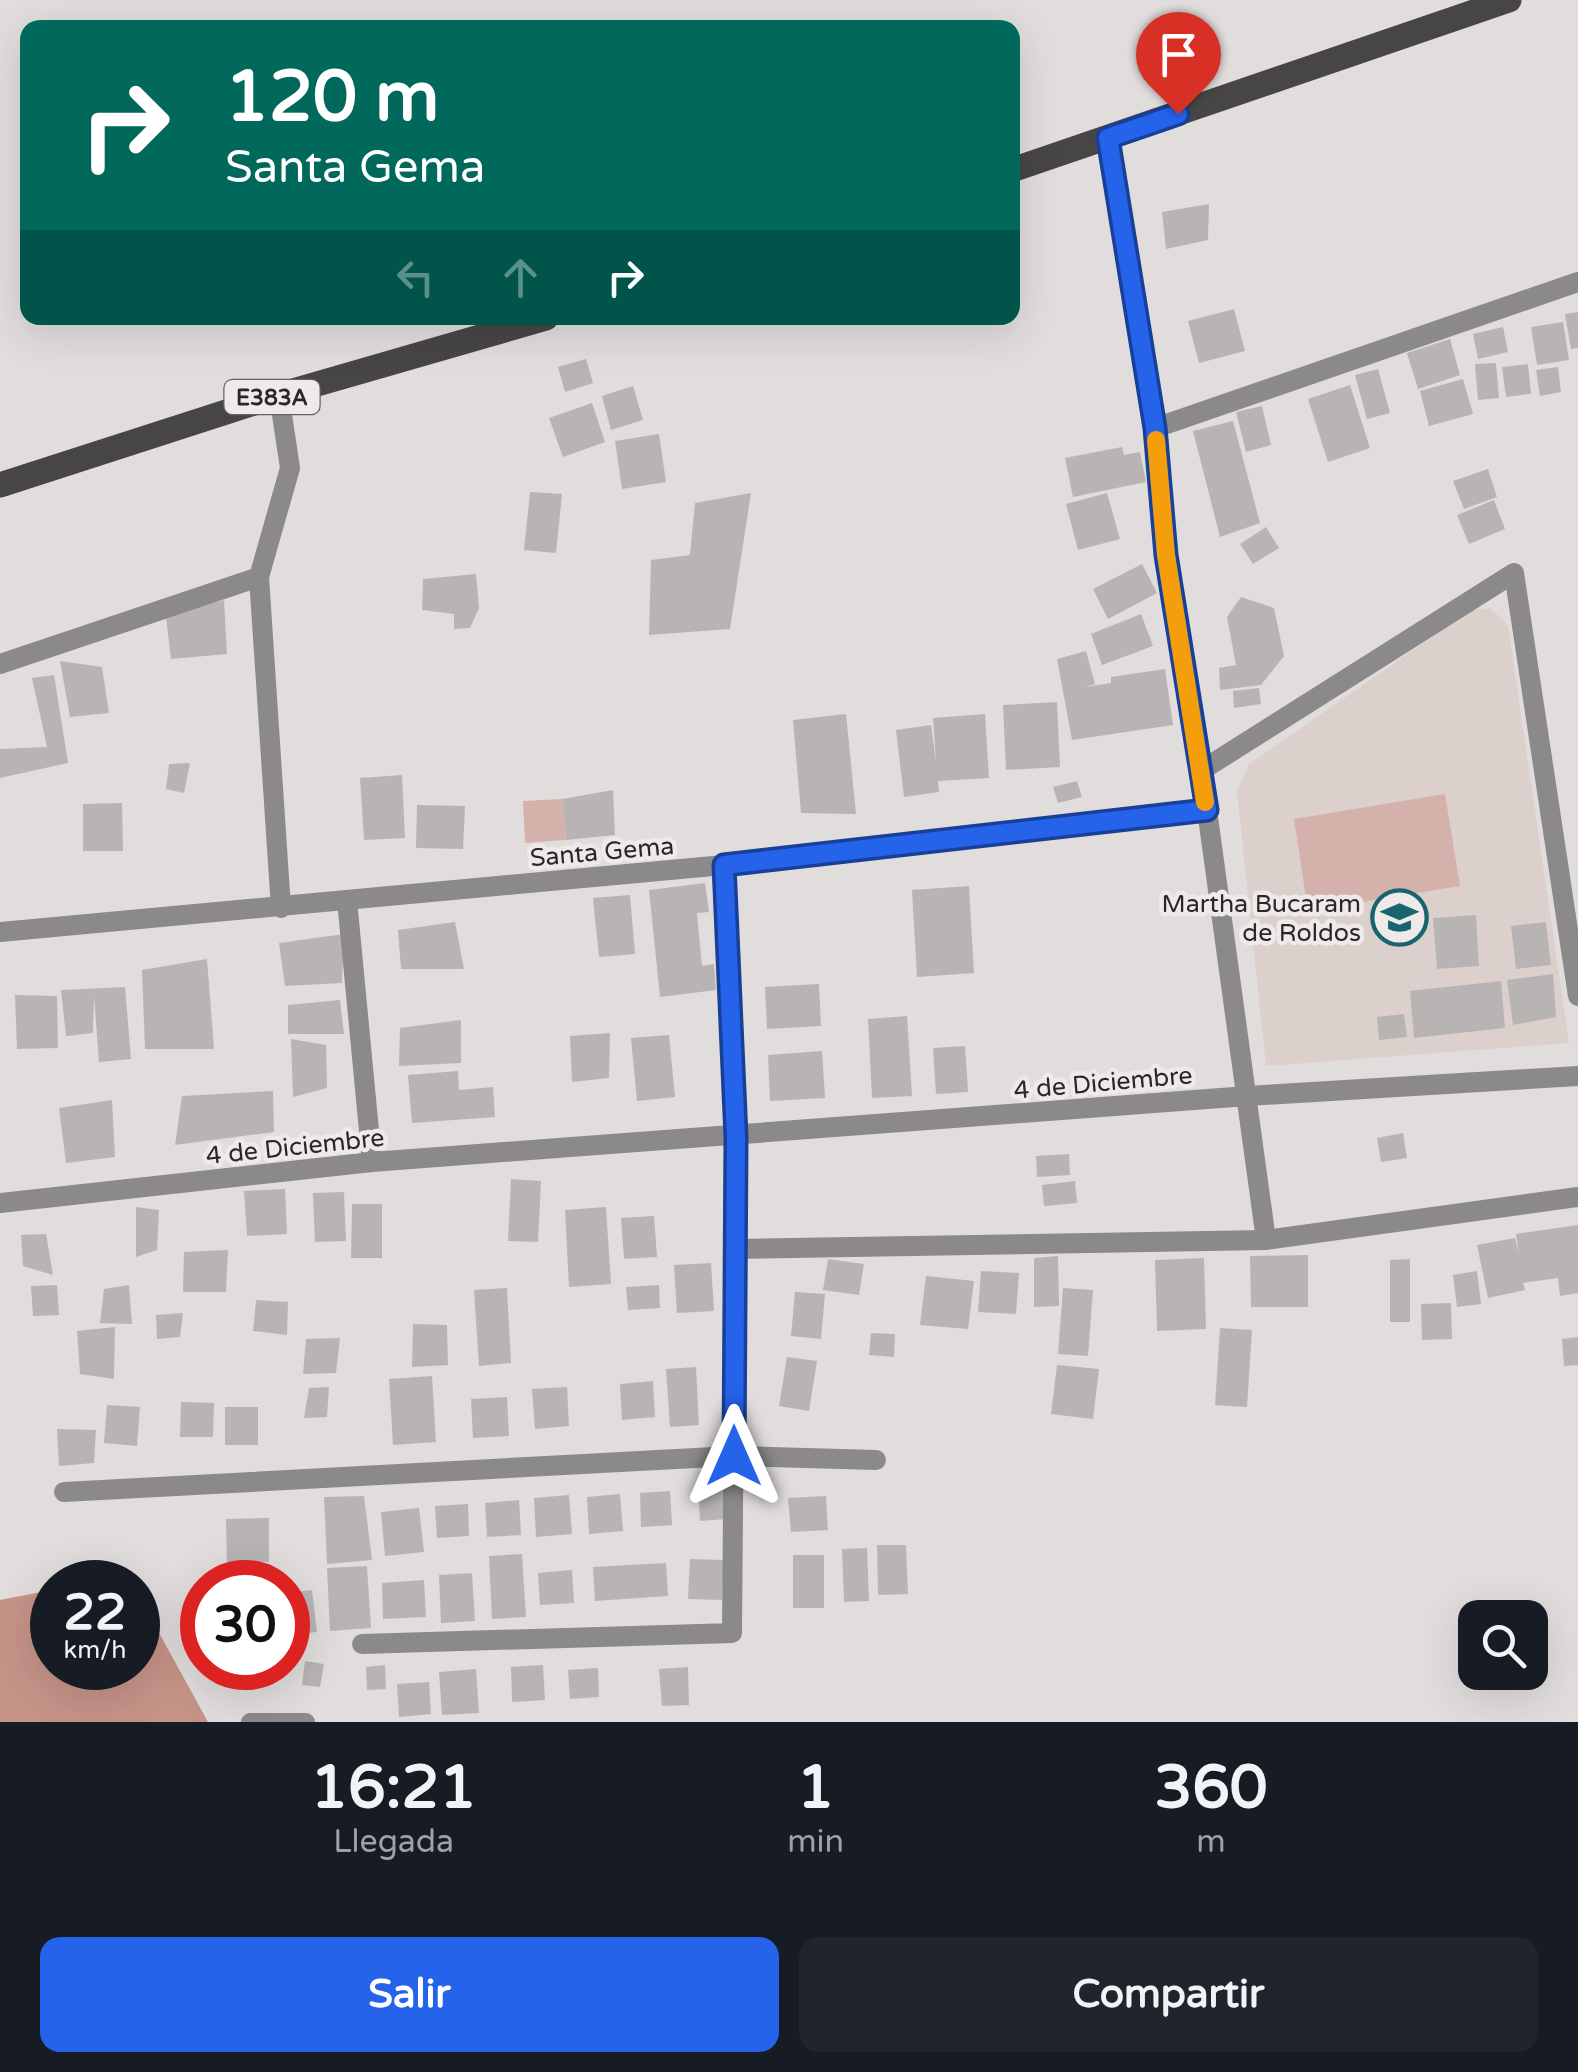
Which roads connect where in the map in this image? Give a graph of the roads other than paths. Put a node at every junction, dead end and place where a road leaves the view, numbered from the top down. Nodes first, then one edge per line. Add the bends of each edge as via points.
1 (1509, 0) edge
2 (1108, 138) junction
3 (1020, 167) edge
4 (1578, 282) edge
5 (521, 325) edge
6 (279, 394) junction
7 (1155, 428) junction
8 (0, 485) edge
9 (259, 577) junction
10 (0, 664) edge
11 (1199, 772) junction
12 (1207, 810) junction
13 (1578, 830) edge
14 (1556, 832) junction
15 (724, 865) junction
16 (347, 900) junction
17 (281, 908) junction
18 (0, 932) edge
19 (1578, 996) edge
20 (1578, 1076) edge
21 (1247, 1096) junction
22 (736, 1137) junction
23 (372, 1162) junction
24 (1578, 1197) edge
25 (0, 1203) edge
26 (1266, 1240) junction
27 (735, 1249) junction
28 (734, 1456) junction
29 (876, 1460) dead end
30 (64, 1492) dead end
31 (362, 1644) dead end
32 (250, 1722) edge
33 (306, 1722) edge

1 - 2 main road
2 - 3 main road
2 - 7 street
4 - 7 street
5 - 6 main road, E383A
6 - 8 main road, E383A
6 - 9 street via 290,468
7 - 11 street via 1166,555
9 - 10 street
9 - 17 street
11 - 12 street
11 - 14 street via 1514,572
12 - 15 street, Santa Gema
12 - 21 street
13 - 14 street
14 - 19 street
15 - 16 street, Santa Gema
15 - 22 street
16 - 17 street, Santa Gema
16 - 23 street
17 - 18 street, Santa Gema
20 - 21 street, 4 de Diciembre
21 - 22 street, 4 de Diciembre
21 - 26 street
22 - 23 street, 4 de Diciembre
22 - 27 street
23 - 25 street, 4 de Diciembre
24 - 26 street
26 - 27 street
27 - 28 street
28 - 29 street
28 - 30 street
28 - 31 street via 732,1633
32 - 33 lane

